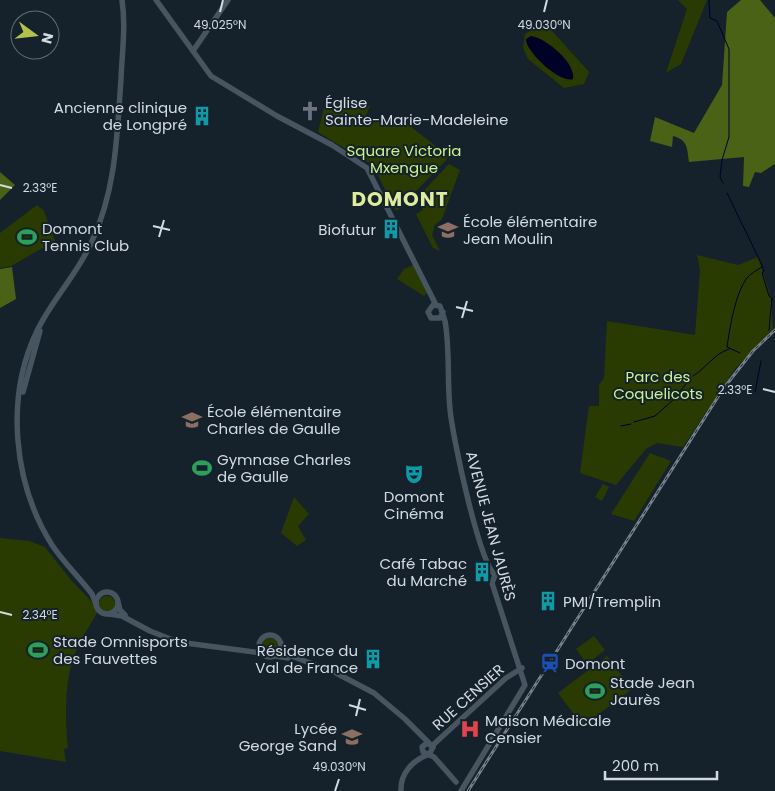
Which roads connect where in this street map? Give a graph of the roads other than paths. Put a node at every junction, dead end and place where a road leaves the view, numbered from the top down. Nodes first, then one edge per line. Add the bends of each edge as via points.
1 (122, 0) edge
2 (156, 0) edge
3 (228, 0) edge
4 (193, 51) junction
5 (436, 305) junction
6 (443, 312) junction
7 (436, 320) junction
8 (446, 337) junction
9 (86, 586) junction
10 (102, 593) junction
11 (118, 602) junction
12 (96, 604) junction
13 (109, 614) junction
14 (260, 642) junction
15 (281, 644) junction
16 (198, 646) junction
17 (241, 650) junction
18 (261, 653) junction
19 (276, 656) junction
20 (522, 668) junction
21 (432, 747) junction
22 (422, 749) junction
23 (428, 755) junction
24 (420, 758) junction
25 (460, 788) edge
26 (401, 791) edge

1 - 9 main road via 124,26 114,167 94,227 72,277 41,323 28,356 19,394 18,431 24,479 38,518 59,555
2 - 4 main road
3 - 4 main road
4 - 5 main road via 212,76 363,164 370,172
5 - 6 main road
5 - 7 main road via 431,306 428,312
6 - 7 main road
6 - 8 main road, AVENUE JEAN JAURÈS
7 - 8 main road, AVENUE JEAN JAURÈS
8 - 20 main road, AVENUE JEAN JAURÈS via 450,408 456,440 482,546 490,571 495,575 493,585
9 - 10 main road
9 - 12 main road
10 - 11 main road via 112,593
10 - 12 main road
11 - 13 main road via 115,611
11 - 16 main road via 122,612 136,622
12 - 13 main road via 100,612
13 - 16 main road via 122,616 171,640
14 - 15 main road via 271,635
14 - 17 main road
14 - 18 main road
15 - 19 main road
15 - 21 main road via 289,655 336,673 374,693
16 - 17 main road
17 - 18 main road
18 - 19 main road via 268,657
19 - 22 main road via 323,670 367,692 405,722 420,739
20 - 21 main road, RUE CENSIER via 506,678
20 - 25 main road, AVENUE JEAN JAURÈS via 524,688
21 - 22 main road
21 - 23 main road
21 - 25 main road
22 - 23 main road
22 - 24 main road
23 - 24 main road
23 - 25 main road via 434,757
24 - 26 main road via 404,774

